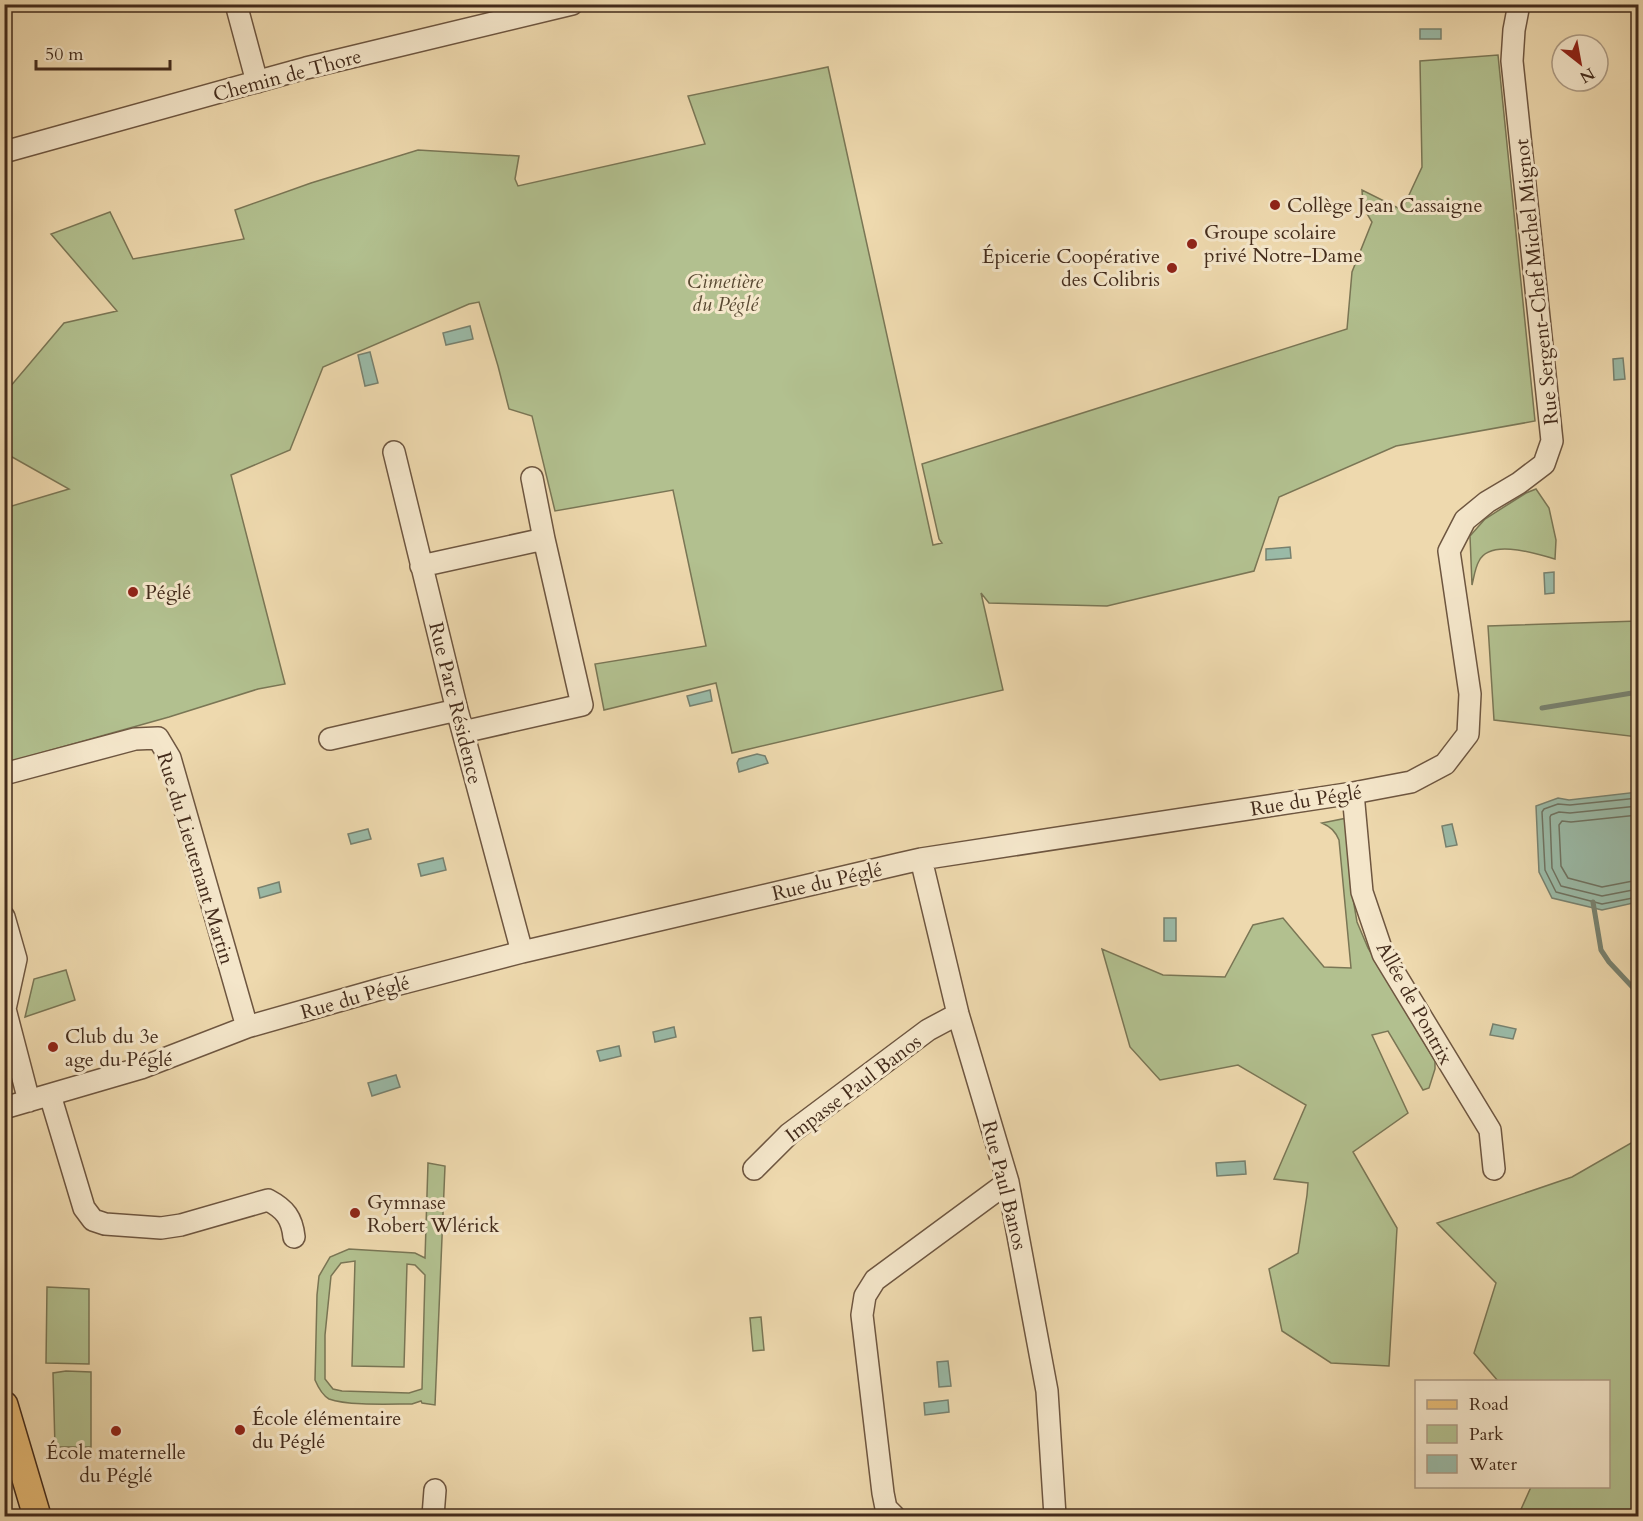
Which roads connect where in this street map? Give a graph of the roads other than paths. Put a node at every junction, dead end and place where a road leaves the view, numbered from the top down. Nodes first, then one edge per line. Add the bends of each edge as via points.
1 (236, 4) edge
2 (572, 4) edge
3 (1519, 4) edge
4 (257, 82) junction
5 (4, 152) edge
6 (394, 452) dead end
7 (532, 478) dead end
8 (544, 539) junction
9 (1449, 551) joint
10 (421, 566) junction
11 (457, 710) junction
12 (463, 732) junction
13 (330, 739) dead end
14 (4, 774) edge
15 (1353, 793) junction
16 (921, 859) junction
17 (4, 917) edge
18 (522, 952) junction
19 (958, 1014) junction
20 (247, 1027) junction
21 (50, 1095) junction
22 (29, 1101) junction
23 (4, 1108) edge
24 (754, 1169) dead end
25 (1494, 1169) dead end
26 (1008, 1182) junction
27 (294, 1237) dead end
28 (4, 1405) edge
29 (435, 1490) dead end
30 (37, 1516) edge
31 (433, 1516) edge
32 (894, 1516) edge
33 (1055, 1516) edge

1 - 4 street
2 - 4 street, Chemin de Thore
3 - 9 street, Rue Sergent-Chef Michel Mignot via 1512,61 1552,441 1544,464 1465,520
4 - 5 street, Chemin de Thore
6 - 10 street, Rue Parc Résidence
7 - 8 street
8 - 10 street
8 - 12 street via 585,689 582,705
9 - 15 street, Rue du Péglé via 1470,694 1468,734 1446,764 1411,782
10 - 11 street, Rue Parc Résidence
11 - 12 street, Rue Parc Résidence
11 - 13 street
12 - 18 street, Rue Parc Résidence
14 - 20 street, Rue du Lieutenant Martin via 135,739 158,738 170,758
15 - 16 street, Rue du Péglé
15 - 25 street, Allée de Pontrix via 1362,892 1383,954 1490,1130
16 - 18 street, Rue du Péglé
16 - 19 street, Rue Paul Banos
17 - 22 street via 16,959 5,1009
18 - 20 street, Rue du Péglé
19 - 24 street, Impasse Paul Banos via 928,1030 789,1134
19 - 26 street, Rue Paul Banos
20 - 21 street, Rue du Péglé via 141,1068
21 - 22 street, Rue du Péglé
21 - 27 street via 84,1208 93,1220 160,1228 268,1200 287,1214
22 - 23 street, Rue du Péglé
26 - 32 street via 875,1280 865,1296 862,1315 883,1493 886,1508
26 - 33 street, Rue Paul Banos via 1047,1391
28 - 30 main road
29 - 31 street

